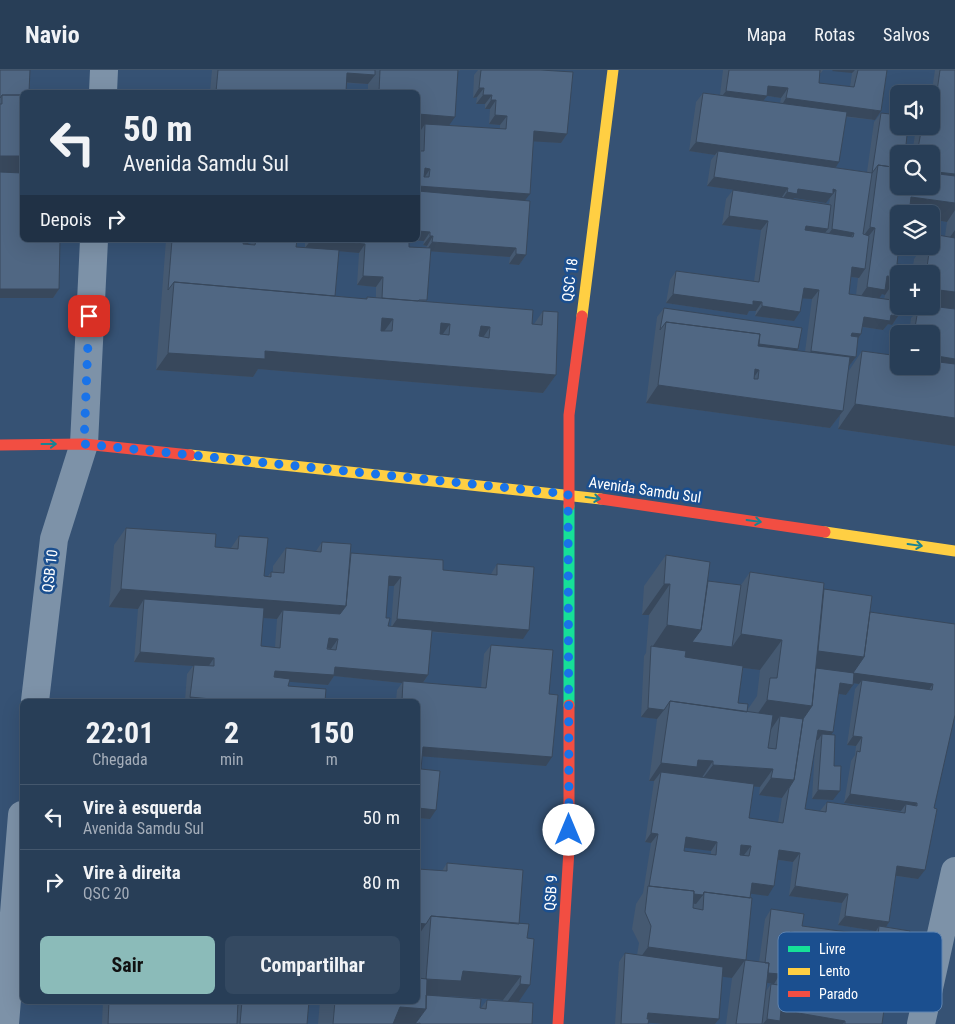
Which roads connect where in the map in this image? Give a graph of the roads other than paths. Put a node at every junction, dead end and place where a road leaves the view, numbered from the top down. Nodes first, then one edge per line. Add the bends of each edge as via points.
1 (104, 70) edge
2 (613, 70) edge
3 (103, 90) edge
4 (94, 242) edge
5 (84, 444) junction
6 (0, 445) edge
7 (568, 494) junction
8 (955, 551) edge
9 (35, 699) edge
10 (20, 838) edge
11 (955, 871) edge
12 (941, 932) edge
13 (4, 1024) edge
14 (558, 1024) edge

1 - 3 street
2 - 7 main road, QSC 18 via 569,415
4 - 5 street, QSB 10
6 -> 5 main road, Avenida Samdu Sul
5 - 7 main road, Avenida Samdu Sul
5 - 9 street, QSB 10 via 54,539
7 -> 8 main road, Avenida Samdu Sul
7 - 14 main road, QSB 9 via 569,850
10 - 13 street
11 - 12 street

